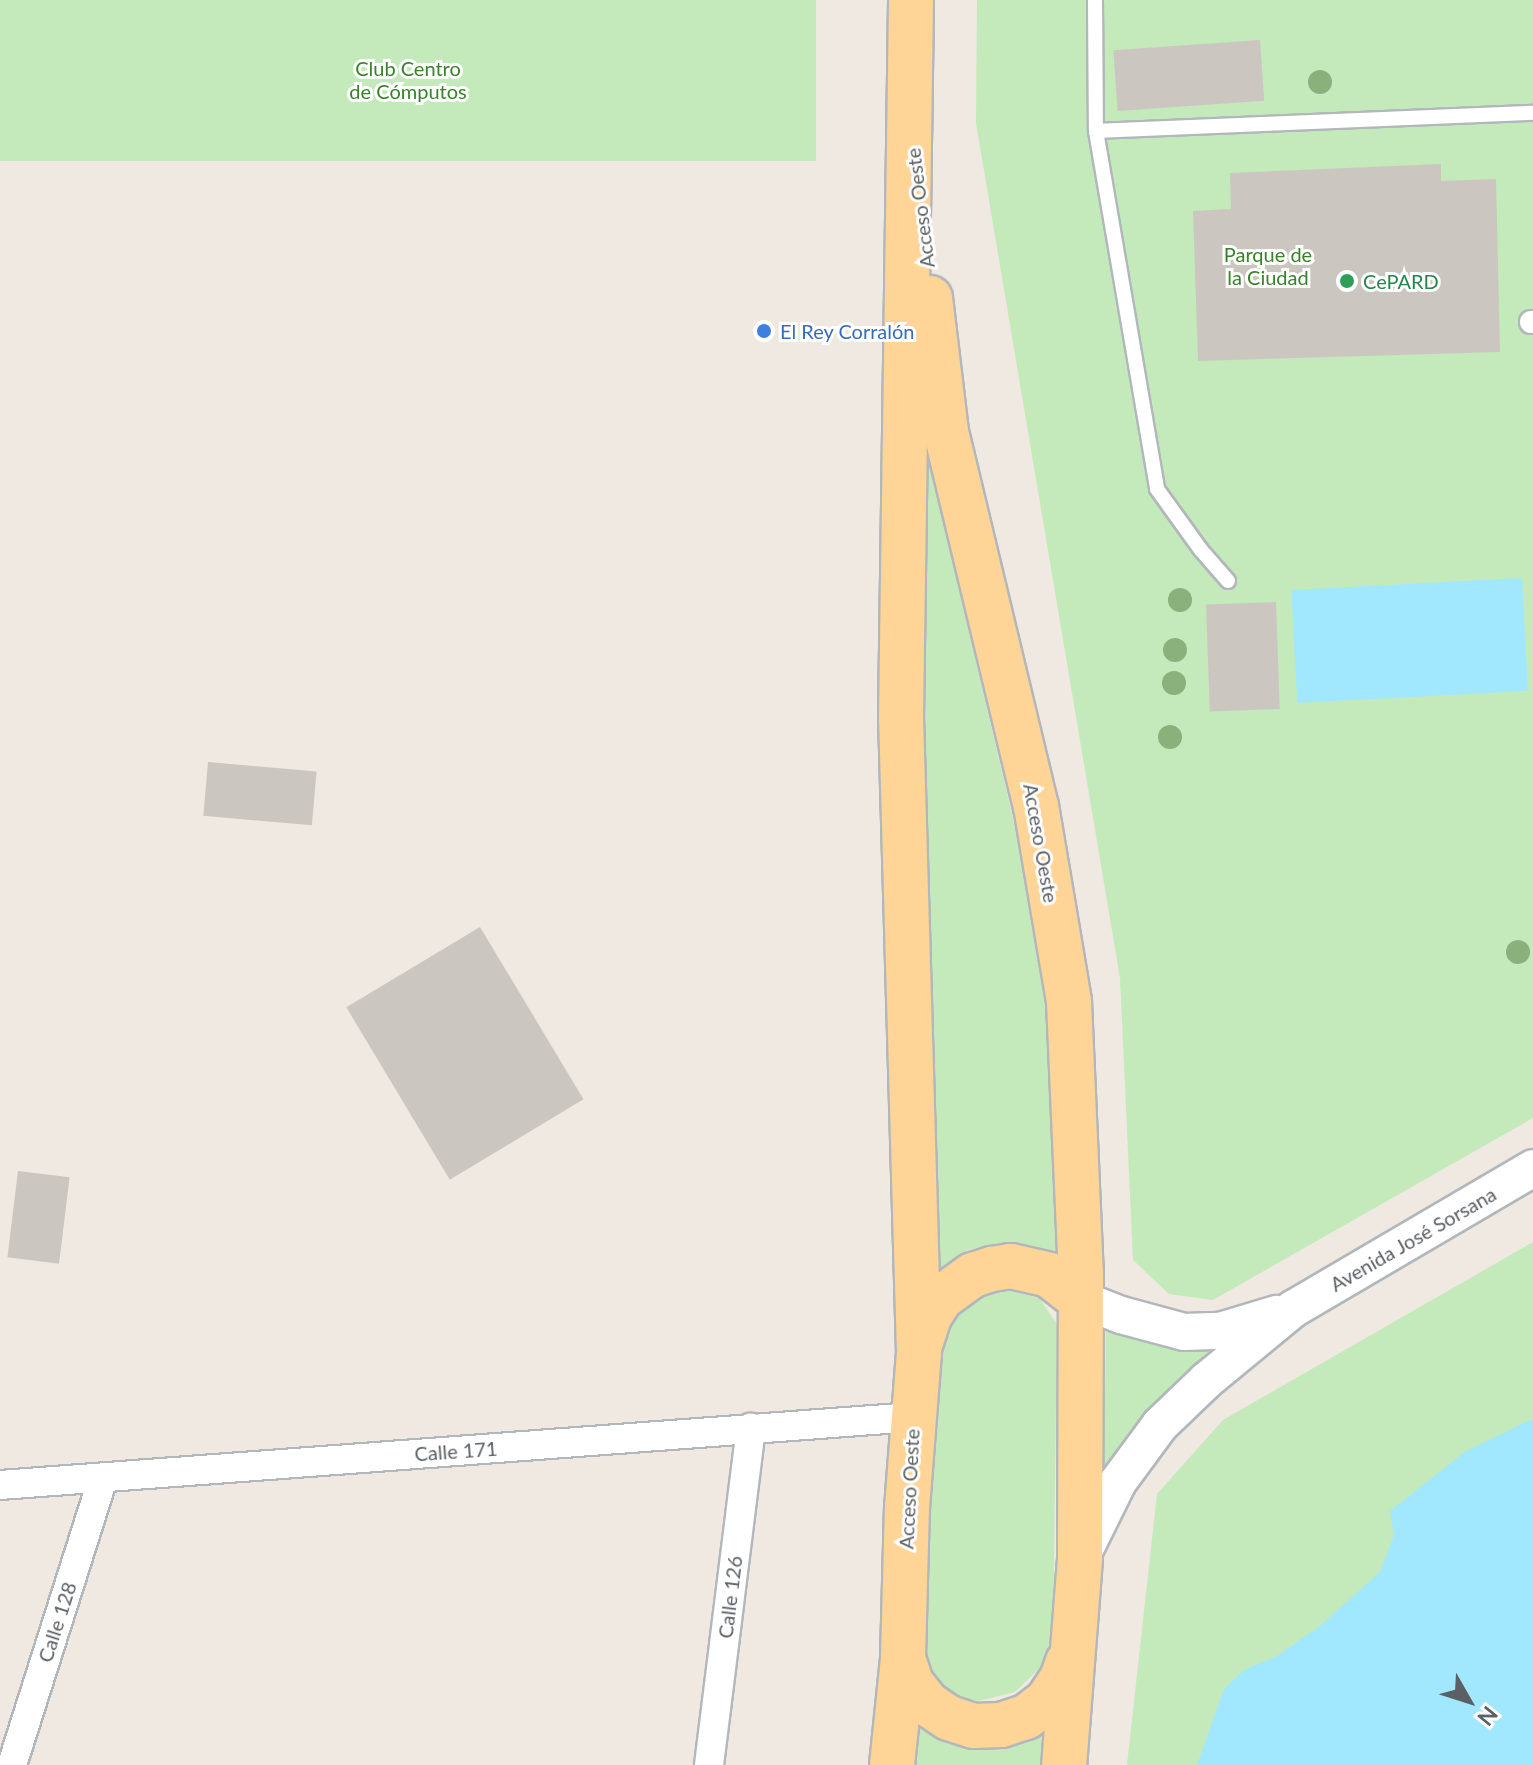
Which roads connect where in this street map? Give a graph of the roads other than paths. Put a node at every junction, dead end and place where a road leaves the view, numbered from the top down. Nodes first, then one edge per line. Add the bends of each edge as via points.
1 (911, 0) edge
2 (1095, 0) edge
3 (1533, 113) edge
4 (910, 129) junction
5 (1096, 131) junction
6 (1228, 581) dead end
7 (1533, 1168) edge
8 (1080, 1299) junction
9 (1293, 1309) junction
10 (919, 1353) junction
11 (912, 1417) junction
12 (751, 1428) junction
13 (103, 1478) junction
14 (0, 1485) edge
15 (1080, 1559) junction
16 (1070, 1654) junction
17 (903, 1658) junction
18 (12, 1765) edge
19 (709, 1765) edge
20 (892, 1765) edge
21 (1064, 1765) edge

1 - 4 highway
2 - 5 lane
3 - 5 lane
4 - 8 highway, Acceso Oeste via 946,432 1036,806 1069,1002
4 - 10 highway, Acceso Oeste via 901,718
5 - 6 lane via 1157,489
7 - 9 street, Avenida José Sorsana
8 - 9 street, Avenida José Sorsana via 1184,1332 1220,1331
8 - 10 highway via 1058,1280 1030,1269 1011,1266 973,1275 941,1298
8 - 15 highway, Acceso Oeste
9 - 15 street, Avenida José Sorsana via 1160,1425 1118,1482
10 - 11 highway, Acceso Oeste
11 - 12 street, Calle 171
11 - 17 highway, Acceso Oeste
12 - 13 street, Calle 171
12 - 19 street, Calle 126
13 - 14 street, Calle 171
13 - 18 street, Calle 128
15 - 16 highway, Acceso Oeste
16 - 17 highway via 1047,1701 1026,1717 987,1726 949,1718 928,1704 911,1683
16 - 21 highway, Acceso Oeste
17 - 20 highway, Acceso Oeste

